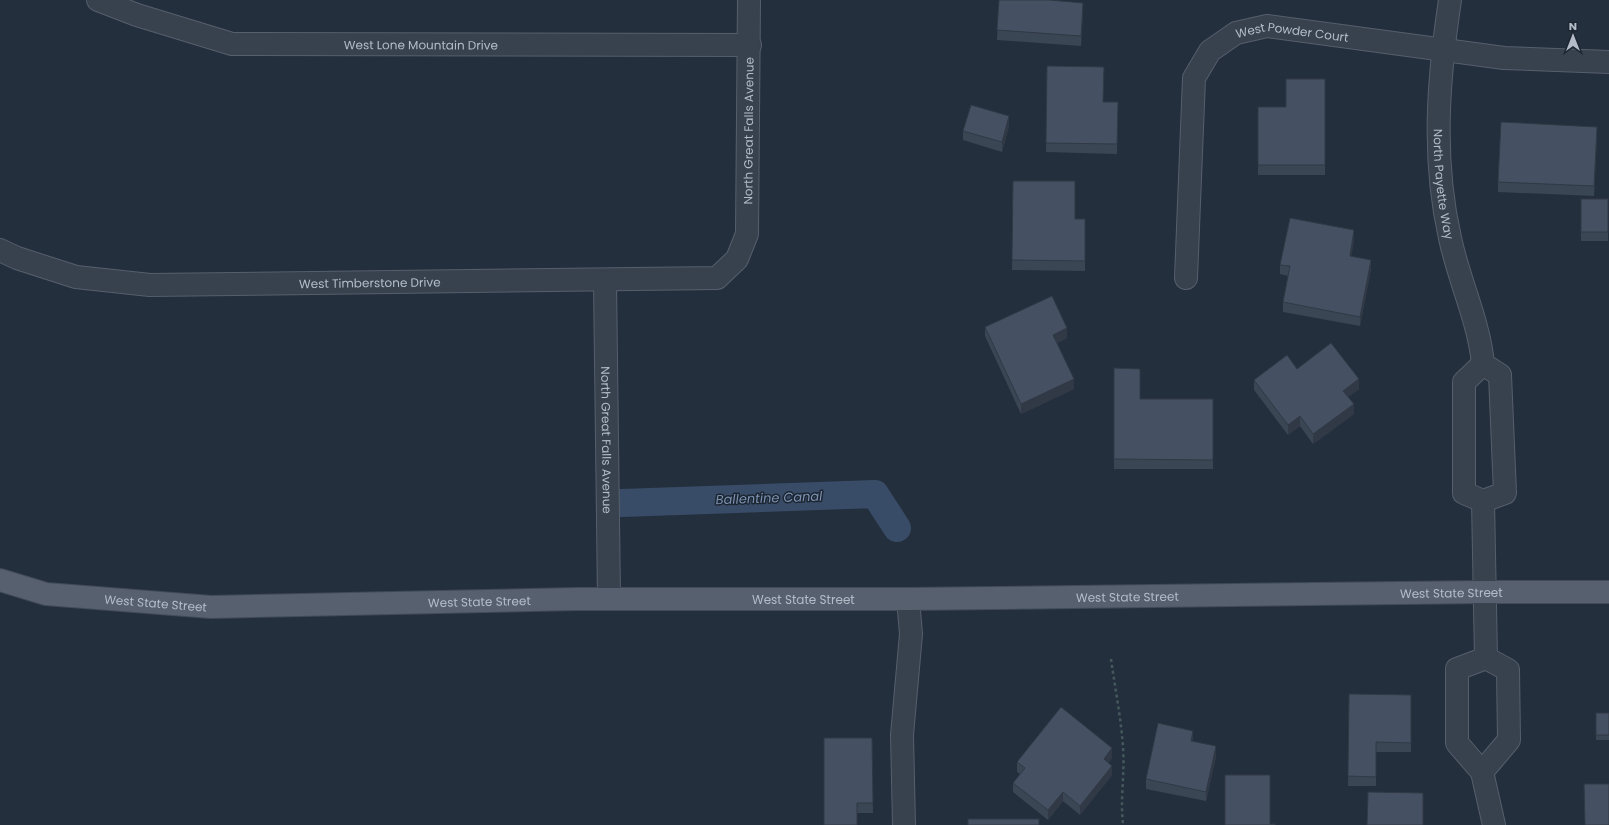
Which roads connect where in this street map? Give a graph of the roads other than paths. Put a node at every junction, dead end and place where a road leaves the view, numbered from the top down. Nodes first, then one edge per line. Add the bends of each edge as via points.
1 (98, 0) edge
2 (749, 0) edge
3 (1450, 0) edge
4 (750, 45) junction
5 (1442, 50) junction
6 (1609, 62) edge
7 (0, 250) edge
8 (736, 258) joint
9 (1186, 278) dead end
10 (606, 280) junction
11 (1483, 364) junction
12 (1483, 501) junction
13 (0, 580) edge
14 (1485, 592) junction
15 (1609, 592) edge
16 (609, 599) junction
17 (908, 599) junction
18 (1486, 658) junction
19 (1482, 772) junction
20 (904, 825) edge
21 (1494, 825) edge

1 - 4 street, West Lone Mountain Drive via 136,15 232,44
2 - 4 street, North Great Falls Avenue
3 - 5 street, North Payette Way
4 - 8 street, North Great Falls Avenue via 747,234
5 - 6 street, West Powder Court via 1504,58
5 - 9 street, West Powder Court via 1267,26 1236,33 1210,51 1194,78
5 - 11 street, North Payette Way via 1438,144 1440,176 1450,238 1481,344
7 - 10 street, West Timberstone Drive via 76,277 150,286
8 - 10 street, West Timberstone Drive via 717,278
10 - 16 street, North Great Falls Avenue
11 - 12 street via 1464,382 1464,493
11 - 12 street via 1500,375 1505,493
12 - 14 street
13 - 16 main road, West State Street via 46,594 211,607
14 - 15 main road, West State Street
14 - 17 main road, West State Street
14 - 18 street
16 - 17 main road, West State Street
17 - 20 street via 911,634 902,735
18 - 19 street via 1508,670 1509,740
18 - 19 street via 1457,669 1457,743
19 - 21 street

